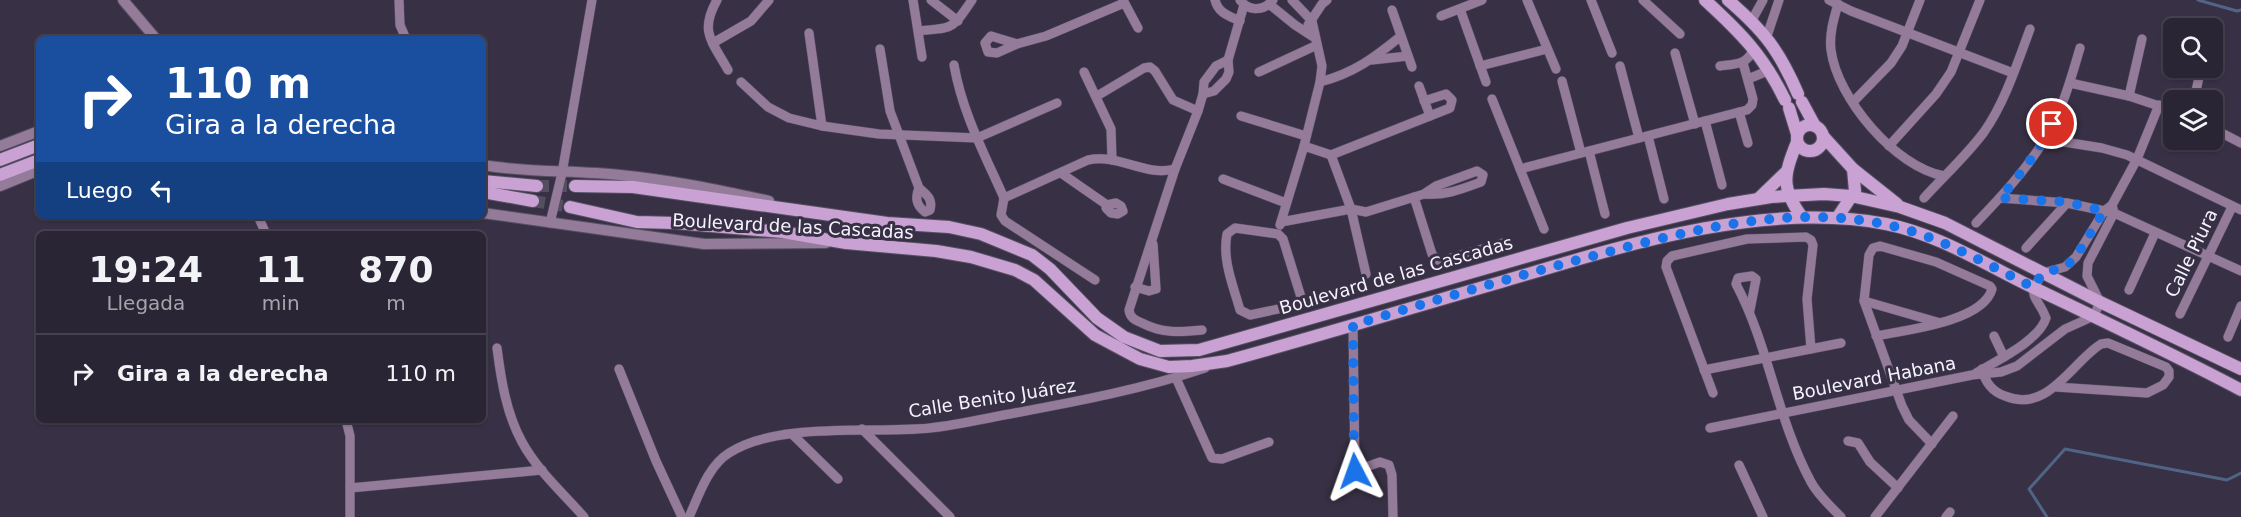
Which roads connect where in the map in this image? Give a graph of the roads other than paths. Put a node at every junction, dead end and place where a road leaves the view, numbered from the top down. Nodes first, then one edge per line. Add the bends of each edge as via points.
1 (123, 0) edge
2 (399, 0) edge
3 (592, 0) edge
4 (717, 0) edge
5 (769, 0) edge
6 (913, 0) edge
7 (931, 0) edge
8 (972, 0) edge
9 (1215, 0) edge
10 (1292, 0) edge
11 (1327, 0) edge
12 (1482, 0) edge
13 (1527, 0) edge
14 (1591, 0) edge
15 (1643, 0) edge
16 (1705, 0) edge
17 (1727, 0) edge
18 (1763, 0) edge
19 (1779, 0) edge
20 (1855, 0) edge
21 (1920, 0) edge
22 (1980, 0) edge
23 (1124, 1) edge
24 (1242, 2) edge
25 (1271, 2) edge
26 (1470, 2) edge
27 (1834, 2) edge
28 (1460, 9) junction
29 (1392, 10) dead end
30 (1717, 11) junction
31 (1851, 11) junction
32 (1442, 16) dead end
33 (958, 21) junction
34 (1240, 21) junction
35 (1312, 21) junction
36 (1752, 21) junction
37 (1138, 28) dead end
38 (2030, 29) dead end
39 (919, 31) junction
40 (1302, 31) junction
41 (809, 33) dead end
42 (1908, 33) junction
43 (1680, 34) dead end
44 (153, 36) edge
45 (405, 36) edge
46 (1401, 36) junction
47 (1767, 36) junction
48 (2142, 39) dead end
49 (1316, 42) junction
50 (713, 43) junction
51 (1017, 44) dead end
52 (1754, 48) junction
53 (2080, 48) dead end
54 (880, 49) dead end
55 (1547, 49) junction
56 (1612, 53) dead end
57 (1675, 53) dead end
58 (1959, 53) junction
59 (1408, 56) junction
60 (922, 57) dead end
61 (1228, 60) junction
62 (1372, 60) junction
63 (1743, 63) junction
64 (954, 65) dead end
65 (1480, 66) junction
66 (1620, 66) dead end
67 (1720, 66) dead end
68 (1412, 67) dead end
69 (1556, 69) dead end
70 (728, 70) dead end
71 (1788, 71) junction
72 (1084, 72) dead end
73 (1259, 72) dead end
74 (2013, 73) junction
75 (1772, 74) junction
76 (1748, 79) junction
77 (1562, 81) dead end
78 (741, 82) dead end
79 (1320, 82) junction
80 (1486, 82) dead end
81 (2070, 84) junction
82 (1419, 86) dead end
83 (1203, 94) junction
84 (1097, 96) junction
85 (2128, 96) junction
86 (1492, 99) dead end
87 (1424, 101) junction
88 (1853, 102) junction
89 (1056, 103) dead end
90 (2159, 105) junction
91 (2163, 107) edge
92 (1198, 111) junction
93 (1739, 112) junction
94 (1241, 116) dead end
95 (1430, 116) junction
96 (1705, 121) junction
97 (1695, 124) junction
98 (822, 126) junction
99 (36, 131) edge
100 (1819, 131) junction
101 (900, 134) junction
102 (2223, 134) edge
103 (1643, 137) junction
104 (977, 138) junction
105 (1797, 138) junction
106 (2045, 139) junction
107 (1305, 141) junction
108 (1748, 143) dead end
109 (2241, 143) edge
110 (0, 146) edge
111 (36, 146) edge
112 (1889, 146) junction
113 (1585, 152) junction
114 (1331, 155) junction
115 (2137, 159) junction
116 (0, 160) edge
117 (36, 160) edge
118 (1112, 160) junction
119 (486, 165) edge
120 (1175, 169) junction
121 (1520, 169) junction
122 (1853, 169) junction
123 (36, 171) edge
124 (1786, 172) junction
125 (562, 173) junction
126 (1061, 173) junction
127 (0, 175) edge
128 (1944, 176) junction
129 (1223, 178) dead end
130 (486, 181) edge
131 (1722, 185) dead end
132 (0, 186) edge
133 (537, 186) tunnel mouth
134 (575, 186) tunnel mouth
135 (919, 188) dead end
136 (486, 193) edge
137 (1424, 194) junction
138 (1788, 196) junction
139 (1851, 196) junction
140 (1414, 197) junction
141 (1004, 198) junction
142 (1924, 198) dead end
143 (2000, 198) junction
144 (1664, 199) dead end
145 (1758, 199) junction
146 (533, 201) tunnel mouth
147 (2067, 202) junction
148 (1286, 203) junction
149 (1107, 205) dead end
150 (570, 207) tunnel mouth
151 (1900, 207) junction
152 (1351, 209) junction
153 (2237, 209) edge
154 (2110, 210) junction
155 (813, 211) junction
156 (486, 213) edge
157 (1605, 214) dead end
158 (1802, 217) junction
159 (1837, 218) junction
160 (1281, 222) junction
161 (550, 223) junction
162 (1976, 223) dead end
163 (1627, 228) junction
164 (1544, 229) dead end
165 (2155, 233) junction
166 (1278, 234) junction
167 (1153, 239) junction
168 (846, 243) junction
169 (1503, 243) dead end
170 (1629, 246) junction
171 (2026, 248) dead end
172 (2207, 258) junction
173 (2241, 272) edge
174 (2043, 273) junction
175 (1366, 274) dead end
176 (1095, 280) dead end
177 (1135, 287) junction
178 (2033, 287) junction
179 (2129, 290) dead end
180 (1864, 301) junction
181 (2100, 302) junction
182 (2241, 306) edge
183 (1750, 310) dead end
184 (2180, 314) dead end
185 (2094, 316) junction
186 (2046, 318) junction
187 (1939, 322) junction
188 (1353, 325) junction
189 (2065, 329) junction
190 (1202, 330) dead end
191 (1876, 336) junction
192 (1994, 336) dead end
193 (2228, 338) dead end
194 (1841, 343) dead end
195 (497, 348) dead end
196 (1811, 349) junction
197 (2004, 357) junction
198 (1767, 358) junction
199 (1227, 361) junction
200 (619, 369) dead end
201 (2241, 369) edge
202 (1704, 370) junction
203 (1982, 371) junction
204 (1176, 378) junction
205 (2056, 387) junction
206 (1896, 390) junction
207 (2241, 390) edge
208 (1713, 393) dead end
209 (1783, 413) junction
210 (1953, 416) dead end
211 (347, 423) edge
212 (1710, 428) dead end
213 (862, 429) junction
214 (792, 434) junction
215 (1848, 441) dead end
216 (1269, 442) dead end
217 (1932, 444) junction
218 (1739, 465) dead end
219 (542, 470) junction
220 (838, 478) dead end
221 (350, 488) junction
222 (1898, 488) junction
223 (351, 517) edge
224 (584, 517) edge
225 (682, 517) edge
226 (689, 517) edge
227 (950, 517) edge
228 (1393, 517) edge
229 (1763, 517) edge
230 (1841, 517) edge
231 (1875, 517) edge

1 - 44 street
2 - 45 street
3 - 125 street
4 - 50 street via 707,21
5 - 50 street via 751,21
6 - 39 street
7 - 33 street
8 - 33 street
9 - 34 street via 1216,8 1223,14
10 - 35 street
11 - 35 street
12 - 26 street
13 - 55 street
14 - 56 street
15 - 43 street
16 - 30 main road
17 - 30 main road
17 - 36 main road
18 - 36 street
19 - 47 street
20 - 31 street
21 - 42 street
22 - 58 street
23 - 37 street
23 - 51 street via 1046,36
24 - 25 street via 1252,9 1261,9
24 - 34 street
25 - 40 street
26 - 28 street
27 - 31 street
27 - 88 street via 1831,49
28 - 32 street
28 - 65 street
29 - 46 street
30 - 52 main road
31 - 42 street
33 - 39 street via 950,28
34 - 61 street
35 - 40 street
35 - 49 street
36 - 47 main road
38 - 74 street
39 - 60 street
40 - 49 street
41 - 98 street
42 - 58 street
42 - 88 street via 1891,63
46 - 59 street
46 - 62 street
47 - 71 main road
48 - 85 street
49 - 73 street
49 - 79 street via 1322,66
50 - 70 street
52 - 63 street
52 - 75 main road
53 - 81 street
54 - 101 street via 890,111
55 - 65 street
55 - 69 street
57 - 97 street
58 - 74 street
58 - 112 street via 1936,94
59 - 62 street
59 - 68 street
61 - 83 street via 1209,74
61 - 83 street via 1226,79 1214,91
62 - 79 street via 1342,76
63 - 67 street
63 - 76 street
64 - 104 street via 958,90
65 - 80 street
66 - 103 street
71 - 75 main road
71 - 100 main road
72 - 84 street
74 - 128 street via 1991,121
75 - 76 street
75 - 105 main road via 1787,104
76 - 93 street via 1752,105
77 - 113 street
78 - 98 street via 768,107
79 - 107 street
81 - 85 street
81 - 106 street
82 - 87 street
83 - 92 street
84 - 92 street via 1150,67 1173,100
84 - 118 street via 1112,129
85 - 90 street
86 - 121 street
87 - 95 street
87 - 95 street via 1441,94 1452,100 1450,108
88 - 112 street
89 - 104 street
90 - 91 street
90 - 115 street
92 - 120 street
93 - 96 street
93 - 108 street
94 - 107 street
95 - 114 street
96 - 97 street
96 - 131 street
97 - 103 street
98 - 101 street via 879,135
99 - 110 street
100 - 105 main road via 1806,125
100 - 105 main road via 1821,144 1815,150 1802,149
100 - 122 main road
101 - 104 street
101 - 135 street
102 - 109 street
103 - 113 street
103 - 144 street
104 - 141 street
105 - 124 main road
106 - 115 street via 2102,148
106 - 143 street
107 - 114 street
107 - 148 street
111 - 116 main road
112 - 128 street via 1921,169
113 - 121 street
113 - 157 street
114 - 152 street
115 - 153 street
115 - 154 street
117 - 127 main road
118 - 120 street via 1152,171
118 - 126 street via 1088,160
119 - 125 street, Boulevard de las Cascadas
120 - 167 street
121 - 164 street
122 - 139 main road via 1855,191
122 - 151 main road
123 - 132 street
124 - 138 main road
124 - 145 main road
125 - 155 street, Boulevard de las Cascadas via 678,182
125 - 161 street
126 - 141 street
126 - 149 street
128 - 142 street
129 - 148 street
130 - 133 main road
134 - 155 main road via 633,188
136 - 146 main road
137 - 137 street via 1451,192 1481,182 1483,175 1477,171
137 - 140 street
138 - 139 main road, Boulevard de las Cascadas
138 - 145 main road, Boulevard de las Cascadas
138 - 158 main road
139 - 151 main road, Boulevard de las Cascadas
139 - 159 main road
140 - 152 street via 1366,212
140 - 169 street via 1437,260
141 - 176 street via 1001,215 1005,221
143 - 147 street
143 - 162 street
145 - 163 main road, Boulevard de las Cascadas
147 - 154 street
147 - 171 street
148 - 160 street
150 - 168 main road via 637,222 783,232
151 - 174 main road, Boulevard de las Cascadas via 1945,223
152 - 160 street
152 - 175 street
153 - 172 street, Calle Piura
154 - 165 street
154 - 174 street via 2076,257 2065,267
154 - 181 street via 2088,262 2087,276
155 - 163 main road, Boulevard de las Cascadas via 887,223 949,227 1012,245 1050,269 1110,328 1160,351 1199,350
156 - 161 street, Boulevard de las Cascadas
158 - 159 main road, Boulevard de las Cascadas
158 - 170 main road, Boulevard de las Cascadas via 1731,224
159 - 178 main road, Boulevard de las Cascadas via 1886,224 1944,243
160 - 166 street
161 - 168 street, Boulevard de las Cascadas via 704,244
163 - 170 main road
165 - 172 street
165 - 179 street
166 - 166 street via 1235,228 1227,234 1225,258 1240,310 1245,314 1297,305 1300,301 1288,249
167 - 177 street
167 - 177 street via 1157,286 1153,291
168 - 199 main road, Boulevard de las Cascadas via 936,251 998,264 1034,280 1095,335 1140,359 1169,367
170 - 188 main road, Boulevard de las Cascadas
172 - 173 street
172 - 184 street, Calle Piura
174 - 178 street
174 - 181 main road, Boulevard de las Cascadas
177 - 190 street via 1129,310 1134,319 1165,332
178 - 185 main road, Boulevard de las Cascadas
178 - 186 street
180 - 187 street
180 - 187 street via 1869,255 1880,246 1936,262 1992,289 1984,303 1972,311
180 - 191 street
181 - 185 street
181 - 201 main road, Boulevard de las Cascadas
182 - 193 street
183 - 198 street
185 - 189 street, Boulevard Habana
185 - 207 main road, Boulevard de las Cascadas
186 - 189 street
186 - 197 street, Boulevard Habana via 2043,327
187 - 191 street
188 - 199 main road, Boulevard de las Cascadas
188 - 228 street via 1355,471 1380,462 1389,465
189 - 203 street, Boulevard Habana via 2017,366 2001,372
191 - 206 street
192 - 197 street
194 - 196 street
195 - 219 street via 502,388 520,440
196 - 198 street
196 - 202 street via 1807,299 1811,240 1747,238 1672,256 1667,261
197 - 203 street, Boulevard Habana
198 - 202 street
198 - 209 street
199 - 204 street, Calle Benito Juárez
200 - 225 street
202 - 208 street
203 - 205 street via 1995,391 2009,398 2033,397
203 - 206 street, Boulevard Habana
204 - 213 street, Calle Benito Juárez via 1080,401 929,428
204 - 216 street via 1212,458 1222,459
205 - 205 street via 2147,393 2163,385 2169,371 2108,343 2101,344
206 - 209 street, Boulevard Habana
206 - 217 street via 1909,420
209 - 212 street, Boulevard Habana
209 - 230 street via 1812,483
210 - 217 street
211 - 221 street
213 - 214 street, Calle Benito Juárez
213 - 227 street
214 - 220 street
214 - 226 street, Calle Benito Juárez via 742,446 727,454 705,481
215 - 222 street via 1857,443 1870,462
217 - 222 street
218 - 229 street
219 - 221 street
219 - 224 street
221 - 223 street
222 - 231 street

